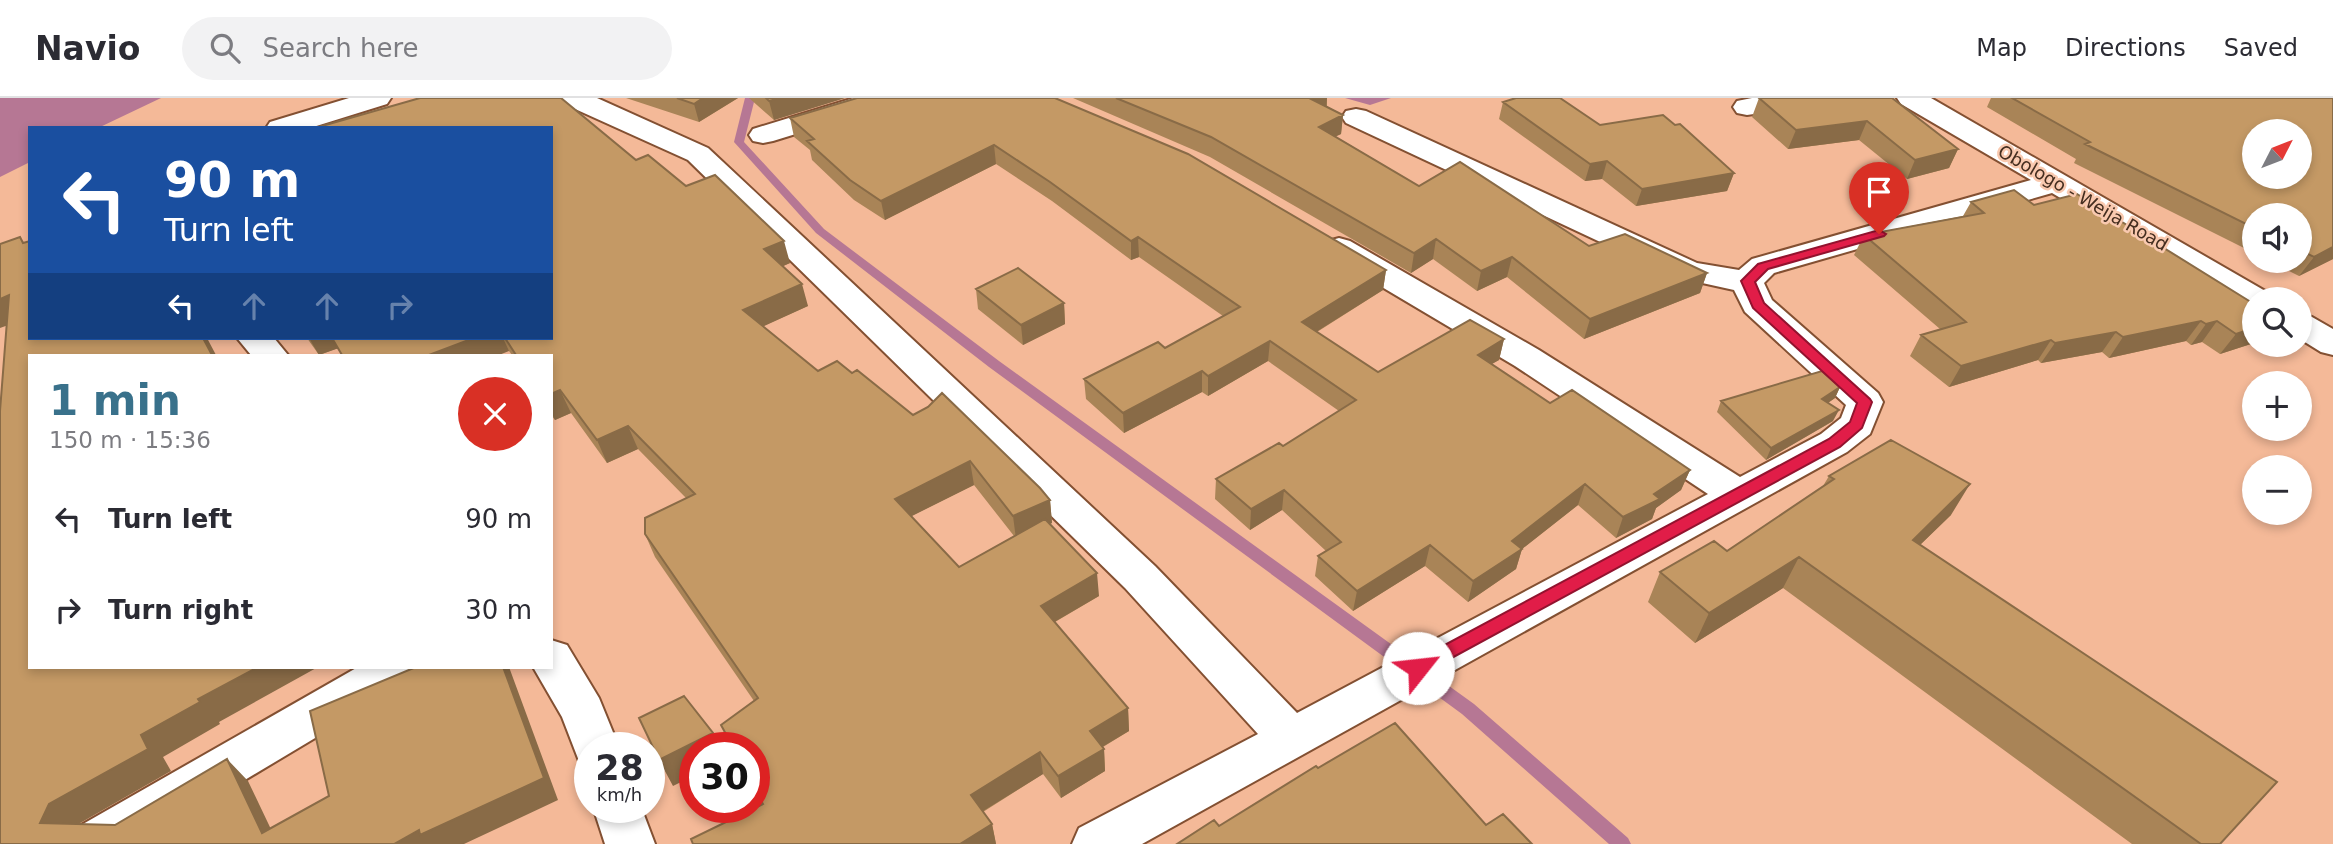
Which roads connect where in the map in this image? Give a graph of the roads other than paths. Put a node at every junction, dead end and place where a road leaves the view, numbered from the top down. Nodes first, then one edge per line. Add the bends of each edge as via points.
1 (377, 98) edge
2 (574, 98) edge
3 (883, 98) edge
4 (1809, 98) edge
5 (1911, 98) edge
6 (1747, 107) dead end
7 (1356, 117) dead end
8 (286, 126) edge
9 (763, 135) dead end
10 (2058, 183) junction
11 (1316, 234) edge
12 (1748, 281) junction
13 (2242, 291) edge
14 (256, 340) edge
15 (270, 354) edge
16 (1739, 495) junction
17 (553, 662) edge
18 (393, 669) edge
19 (590, 732) edge
20 (1292, 739) junction
21 (623, 823) edge
22 (94, 844) edge
23 (630, 844) edge
24 (1097, 844) edge

1 - 8 street
2 - 20 street via 698,154 1140,577
3 - 9 street
4 - 6 street
5 - 10 street, Obologo - Weija Road
7 - 12 street via 1686,270
10 - 12 street via 1763,266
10 - 13 street, Obologo - Weija Road
11 - 16 street via 1527,358
12 - 16 street via 1758,305 1864,402 1857,425 1834,443
14 - 15 street
16 - 20 street
17 - 19 street
18 - 22 street
20 - 24 street
21 - 23 street

